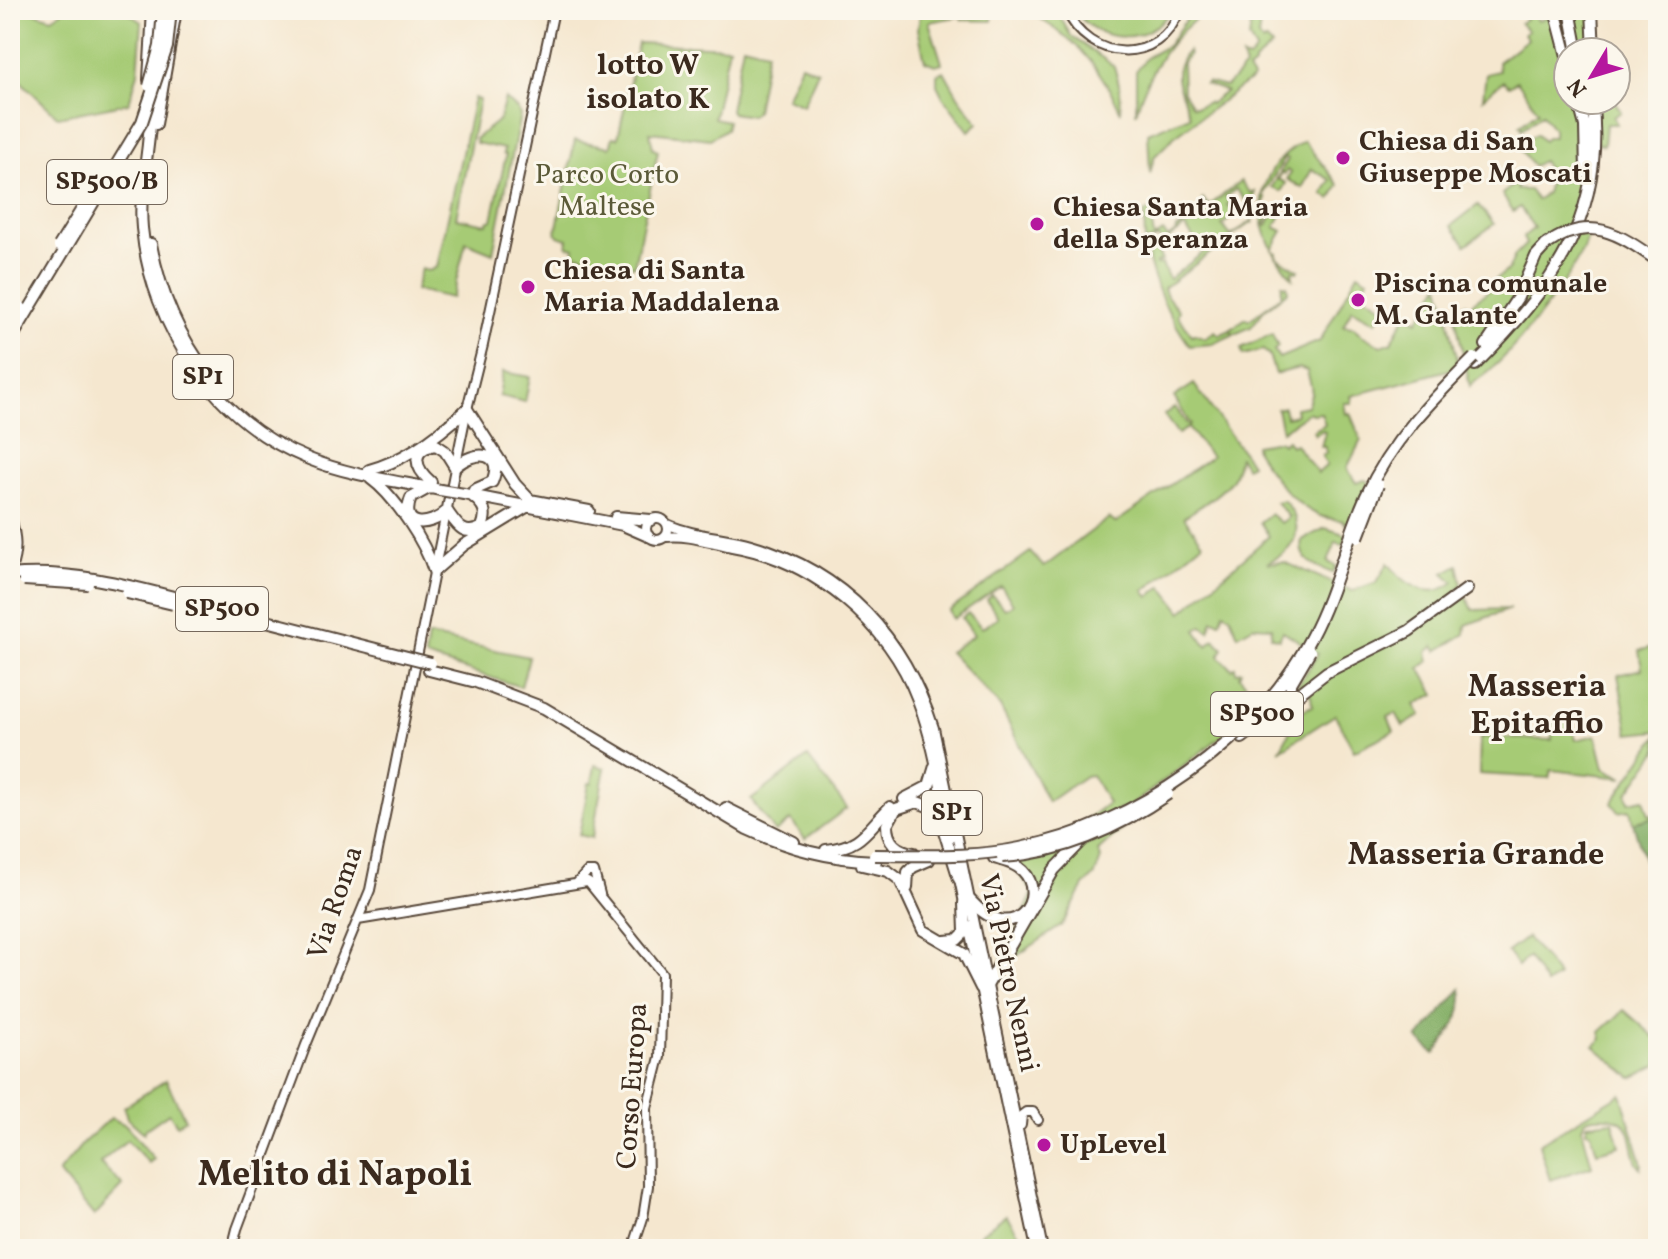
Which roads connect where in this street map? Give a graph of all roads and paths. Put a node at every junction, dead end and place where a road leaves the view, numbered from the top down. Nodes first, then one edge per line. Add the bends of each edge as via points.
1 (153, 10) edge
2 (163, 10) edge
3 (174, 10) edge
4 (551, 10) edge
5 (901, 10) edge
6 (913, 10) edge
7 (1066, 10) edge
8 (1180, 10) edge
9 (1555, 10) edge
10 (1573, 10) edge
11 (1592, 10) edge
12 (1562, 36) edge
13 (1578, 36) edge
14 (1593, 36) edge
15 (1582, 116) edge
16 (1590, 116) edge
17 (1592, 116) edge
18 (1586, 173) junction
19 (1658, 261) edge
20 (10, 325) edge
21 (10, 341) edge
22 (1486, 345) junction
23 (1474, 362) junction
24 (467, 409) junction
25 (455, 467) junction
26 (367, 472) junction
27 (436, 486) junction
28 (468, 492) junction
29 (529, 503) junction
30 (447, 511) junction
31 (10, 517) edge
32 (651, 520) junction
33 (667, 524) junction
34 (648, 536) junction
35 (666, 537) junction
36 (434, 571) junction
37 (10, 575) edge
38 (1467, 589) dead end
39 (526, 697) junction
40 (1242, 738) junction
41 (935, 766) junction
42 (889, 812) junction
43 (1085, 838) junction
44 (826, 850) junction
45 (813, 854) junction
46 (931, 857) junction
47 (994, 858) junction
48 (959, 879) junction
49 (908, 894) junction
50 (967, 902) junction
51 (357, 921) junction
52 (935, 939) junction
53 (984, 986) junction
54 (996, 1025) junction
55 (1016, 1092) dead end
56 (1038, 1120) dead end
57 (1020, 1138) junction
58 (232, 1249) edge
59 (633, 1249) edge
60 (1036, 1249) edge
61 (1043, 1249) edge

1 - 26 highway, SP1 via 141,215 146,259 164,317 198,372 250,424 307,459
2 - 20 highway, SP500/B, bridge via 160,46 134,124
3 - 21 highway, SP500/B, bridge via 142,122
3 - 26 highway, SP1 via 148,216 155,265 172,314 195,357 258,422 312,455
4 - 24 main road, Via Roma
5 - 6 main road
7 - 8 main road via 1087,40 1120,51 1153,44 1172,28
9 - 12 highway
10 - 13 highway
11 - 14 highway
15 - 18 highway
16 - 18 highway, SP500
17 - 23 highway, SP500 via 1594,153 1583,214 1567,252 1532,305
18 - 22 highway, SP500 via 1574,224 1555,263
19 - 22 highway, bridge via 1614,232 1567,232 1546,245 1529,267 1518,297
22 - 23 highway, SP500
23 - 40 highway, SP500, bridge via 1389,464 1303,665
23 - 46 highway, SP500, bridge via 1408,427 1384,461 1365,496 1311,638 1283,683 1238,734 1155,794 1102,824 1016,849
24 - 25 main road, Via Roma
24 - 26 highway via 401,457
24 - 29 highway
25 - 27 highway via 441,447 426,447 418,467
25 - 28 highway via 471,455 491,459 492,482
25 - 30 main road, Via Roma
26 - 27 highway, SP1
26 - 36 highway via 423,544
27 - 28 highway, SP1, bridge
27 - 30 highway via 411,498 412,518 433,523
28 - 29 highway, SP1
28 - 30 highway via 485,508 482,527 466,532
29 - 32 highway, SP1
29 - 34 highway, SP1
29 - 36 highway
30 - 36 main road, Via Roma
31 - 37 highway via 15,538
32 - 33 main road
32 - 34 main road
33 - 35 main road
33 - 50 main road, Via Pietro Nenni / SP1 via 798,561 857,602 890,637 914,675 934,728
34 - 35 main road
35 - 41 main road, Via Pietro Nenni / SP1 via 766,556 793,567 852,606 907,677
36 - 51 main road, Via Roma via 374,872
37 - 39 highway, SP500, bridge via 119,591 430,666
38 - 40 highway via 1421,624 1327,672
39 - 44 highway, SP500 via 548,703 763,829
39 - 45 highway, SP500 via 747,829
40 - 43 highway, SP500, bridge via 1135,816
41 - 42 highway via 929,786 894,803
41 - 48 main road, Via Pietro Nenni / SP1
42 - 44 highway via 856,842
42 - 46 highway, bridge via 893,844
42 - 48 highway via 917,802 933,808
43 - 47 highway, SP500, bridge via 1063,847
43 - 53 highway via 1054,870
44 - 46 highway, SP500, bridge
45 - 46 highway, SP500, bridge via 846,860
45 - 49 highway via 888,871
46 - 47 highway, SP500, bridge
46 - 49 highway via 908,872
47 - 50 highway via 1027,876 1031,894 1024,913 1006,922 985,916
48 - 50 main road, Via Pietro Nenni / SP1
49 - 52 highway via 923,930
50 - 52 highway via 962,937 952,942
50 - 53 main road, Via Pietro Nenni / SP1
51 - 58 main road, Via Roma
51 - 59 main road, Corso Europa via 589,881 662,973 660,1057 647,1108 648,1186
52 - 53 highway via 964,954
53 - 54 main road, Via Pietro Nenni / SP1
53 - 60 main road, Via Pietro Nenni / SP1
54 - 55 main road
54 - 57 main road, Via Pietro Nenni / SP1
56 - 57 main road via 1033,1112 1022,1113
57 - 61 main road, Via Pietro Nenni / SP1

